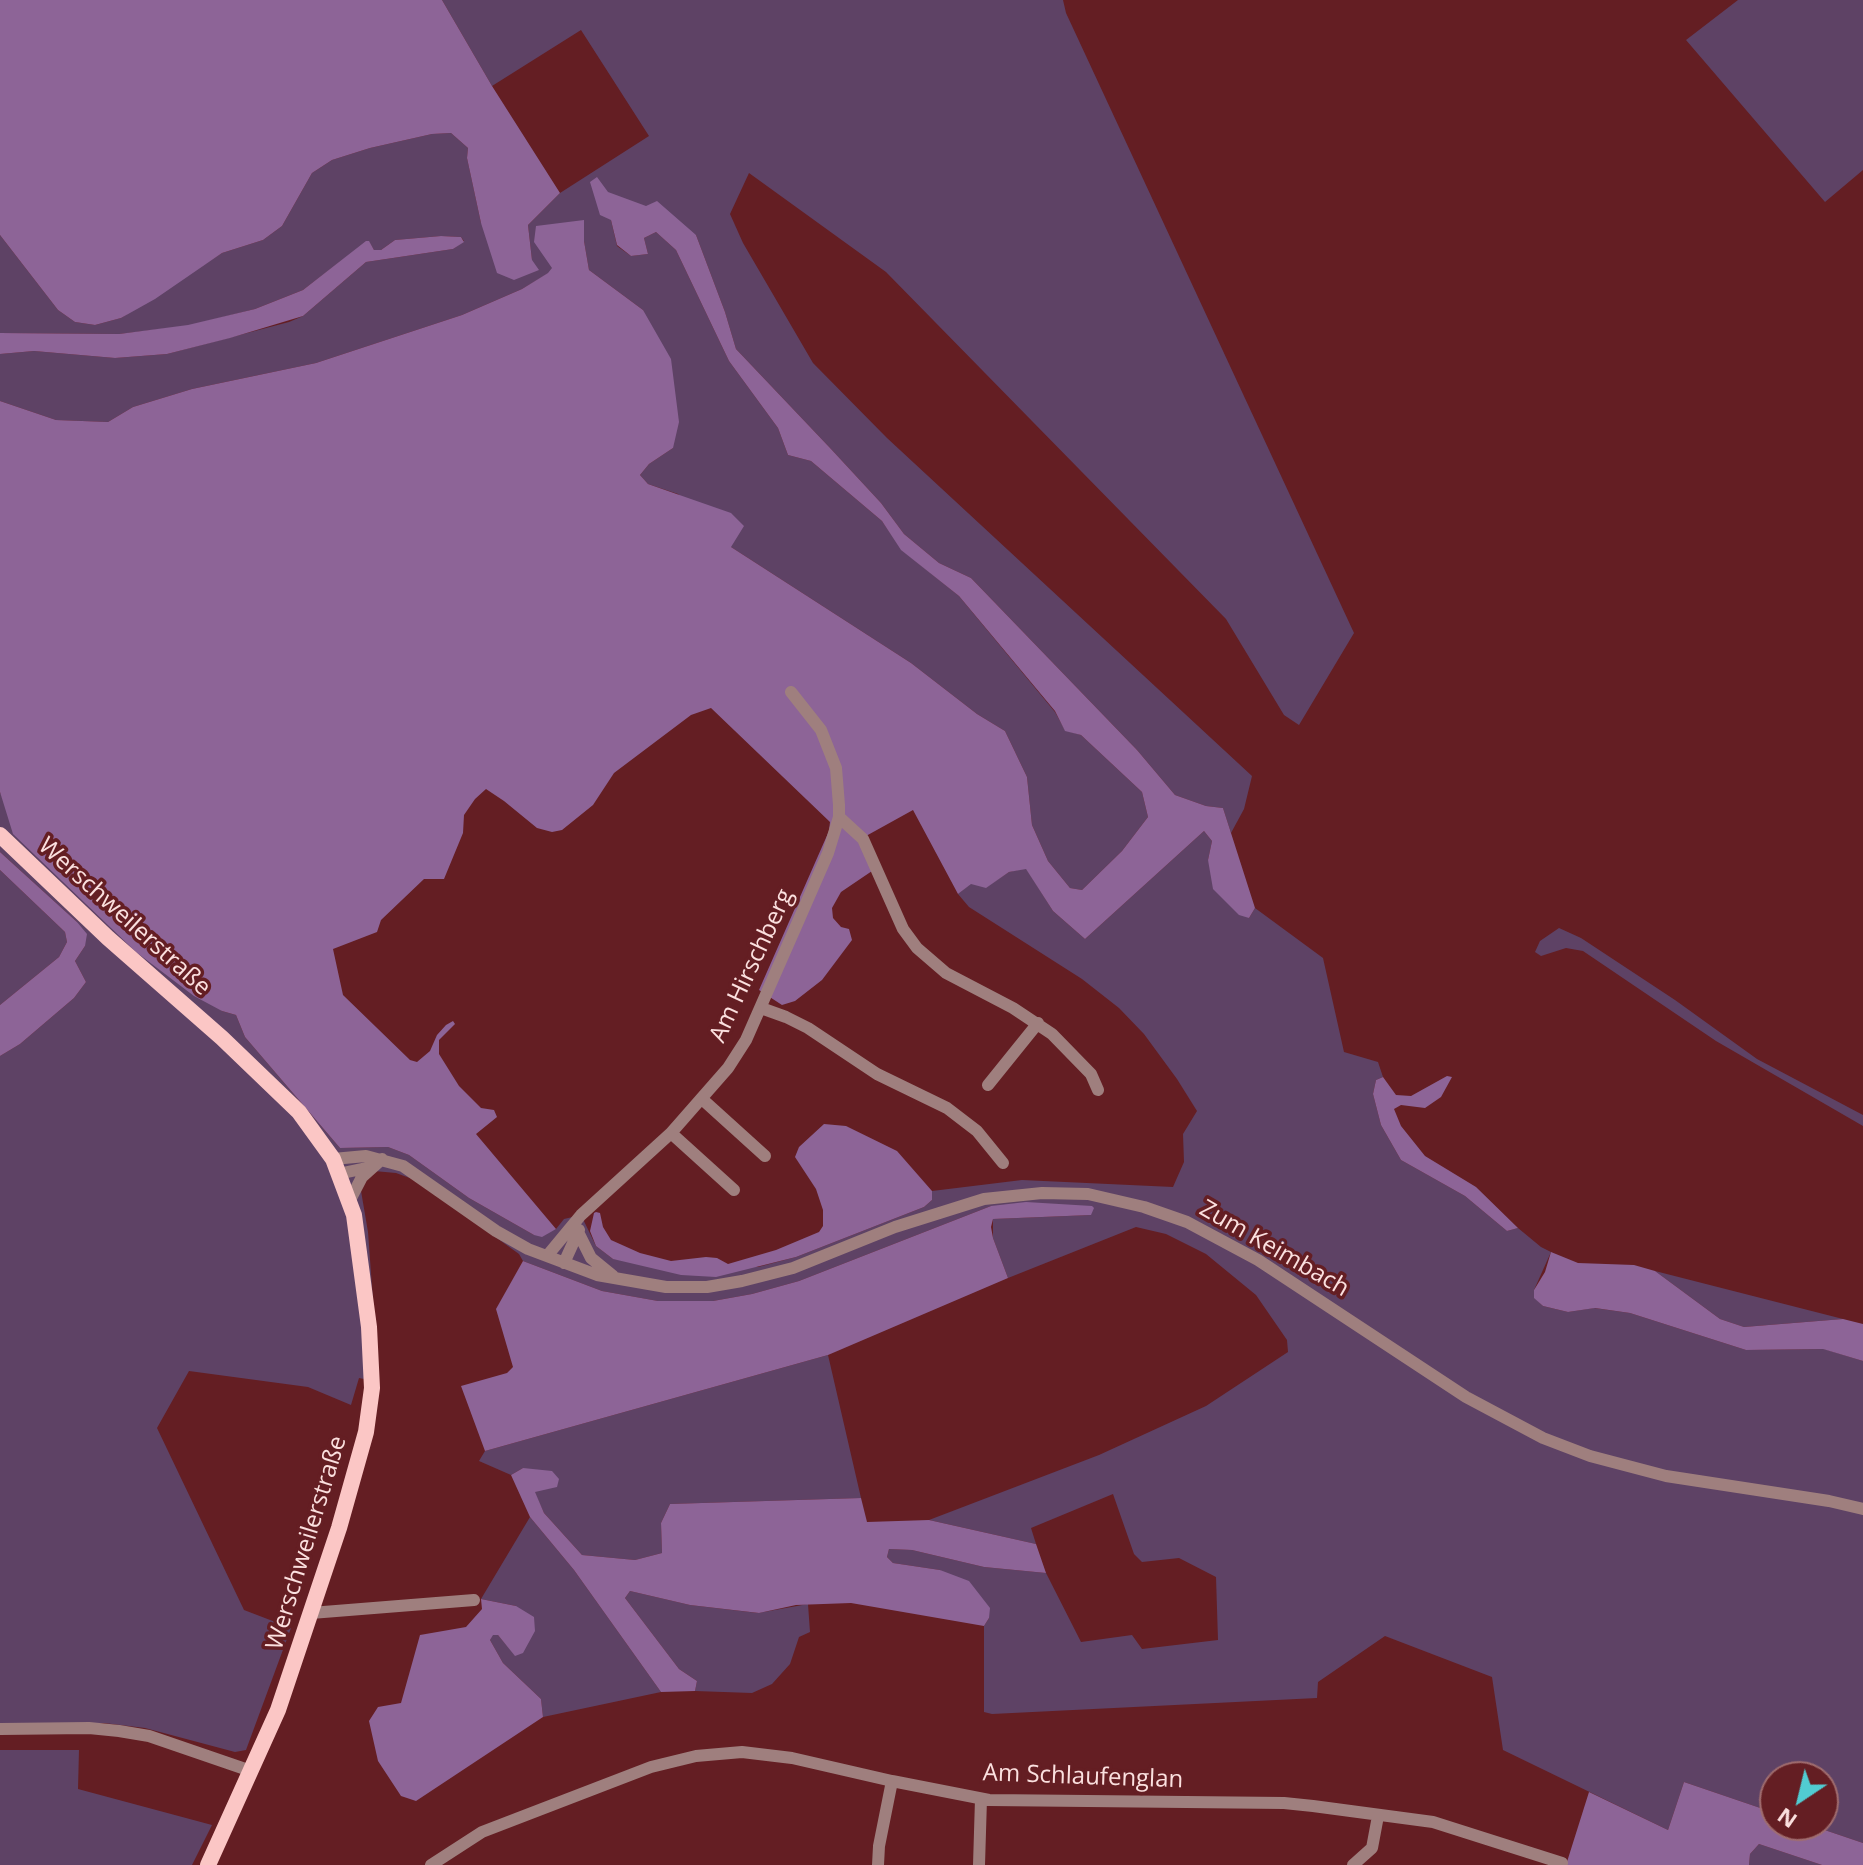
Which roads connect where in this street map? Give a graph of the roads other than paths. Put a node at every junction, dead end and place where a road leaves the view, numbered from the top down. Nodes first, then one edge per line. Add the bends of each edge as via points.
1 (791, 692) dead end
2 (839, 817) junction
3 (0, 835) edge
4 (761, 1008) junction
5 (1038, 1023) junction
6 (988, 1085) dead end
7 (1098, 1090) dead end
8 (702, 1099) junction
9 (671, 1133) junction
10 (765, 1156) dead end
11 (376, 1163) junction
12 (1003, 1163) dead end
13 (335, 1167) junction
14 (734, 1190) dead end
15 (349, 1202) junction
16 (581, 1215) junction
17 (579, 1234) junction
18 (547, 1256) junction
19 (564, 1263) junction
20 (615, 1279) junction
21 (1863, 1509) edge
22 (474, 1600) dead end
23 (311, 1613) junction
24 (0, 1729) edge
25 (251, 1771) junction
26 (892, 1781) junction
27 (981, 1799) junction
28 (1378, 1816) junction
29 (1562, 1863) edge
30 (208, 1865) edge
31 (431, 1865) edge
32 (878, 1865) edge
33 (979, 1865) edge
34 (1353, 1865) edge

1 - 2 street, Am Hirschberg via 821,730 836,768
2 - 4 street, Am Hirschberg
2 - 5 street via 863,839 903,929 917,948 946,973
3 - 13 main road, Werschweilerstraße via 263,1076 299,1112
4 - 8 street, Am Hirschberg via 746,1040
4 - 12 street via 808,1028 923,1101 947,1108 977,1131
5 - 6 street
5 - 7 street via 1076,1057
8 - 9 street, Am Hirschberg
8 - 10 street
9 - 14 street
9 - 16 street, Am Hirschberg
11 - 13 street, Zum Keimbach via 366,1156
11 - 15 street
11 - 18 street, Zum Keimbach via 403,1166 513,1242
13 - 15 main road, Werschweilerstraße
15 - 23 main road, Werschweilerstraße via 366,1287 372,1388 357,1471
16 - 17 street
16 - 18 street, Am Hirschberg
17 - 19 street
17 - 20 street via 591,1258
18 - 19 street, Zum Keimbach
19 - 20 street, Zum Keimbach
20 - 21 street, Zum Keimbach via 666,1287 742,1281 793,1268 984,1199 1088,1194 1187,1222 1258,1260 1502,1418 1590,1456 1666,1476
22 - 23 street
23 - 25 main road, Werschweilerstraße
24 - 25 street via 89,1728 149,1736
25 - 30 main road, Werschweilerstraße
26 - 27 street, Am Schlaufenglan
26 - 31 street, Am Schlaufenglan via 769,1754 696,1756 651,1767 507,1821
26 - 32 street
27 - 28 street, Am Schlaufenglan via 1284,1803
27 - 33 street
28 - 29 street, Am Schlaufenglan via 1433,1822
28 - 34 street via 1372,1848

